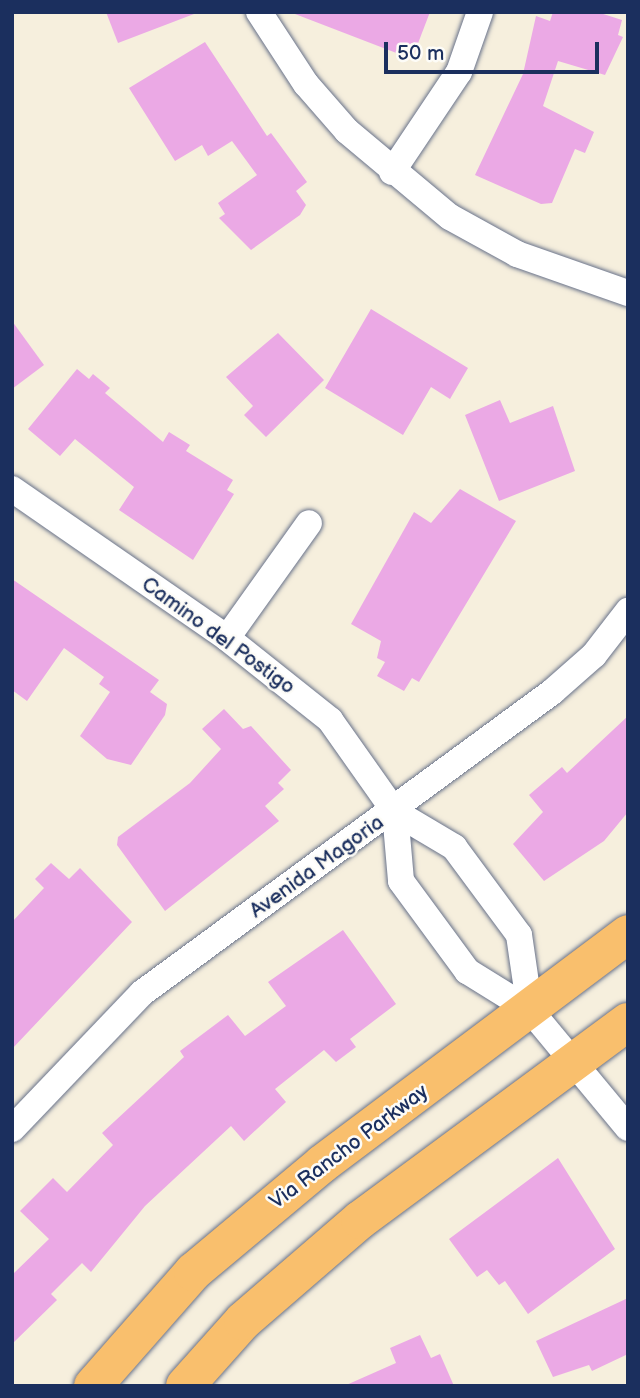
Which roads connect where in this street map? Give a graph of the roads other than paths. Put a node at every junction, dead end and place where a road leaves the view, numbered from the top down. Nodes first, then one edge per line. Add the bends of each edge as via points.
1 (259, 12) edge
2 (480, 12) edge
3 (392, 172) junction
4 (628, 293) edge
5 (12, 489) edge
6 (309, 523) dead end
7 (628, 611) edge
8 (227, 638) junction
9 (395, 812) junction
10 (628, 934) edge
11 (530, 1010) junction
12 (628, 1021) edge
13 (570, 1065) junction
14 (628, 1128) edge
15 (12, 1129) edge
16 (93, 1386) edge
17 (185, 1386) edge

1 - 3 street via 306,84
2 - 3 street via 459,72
3 - 4 street via 450,217 517,254
5 - 8 street, Camino del Postigo
6 - 8 street
7 - 9 street, Avenida Magoria via 594,655
8 - 9 street, Camino del Postigo via 330,720
9 - 11 street via 454,847 519,935
9 - 11 street via 401,881 467,971
9 - 15 street, Avenida Magoria via 142,993
10 - 11 main road, Via Rancho Parkway
11 - 13 street
11 - 16 main road, Via Rancho Parkway via 322,1164 193,1272
12 - 13 main road
13 - 14 street
13 - 17 main road via 360,1220 243,1321

